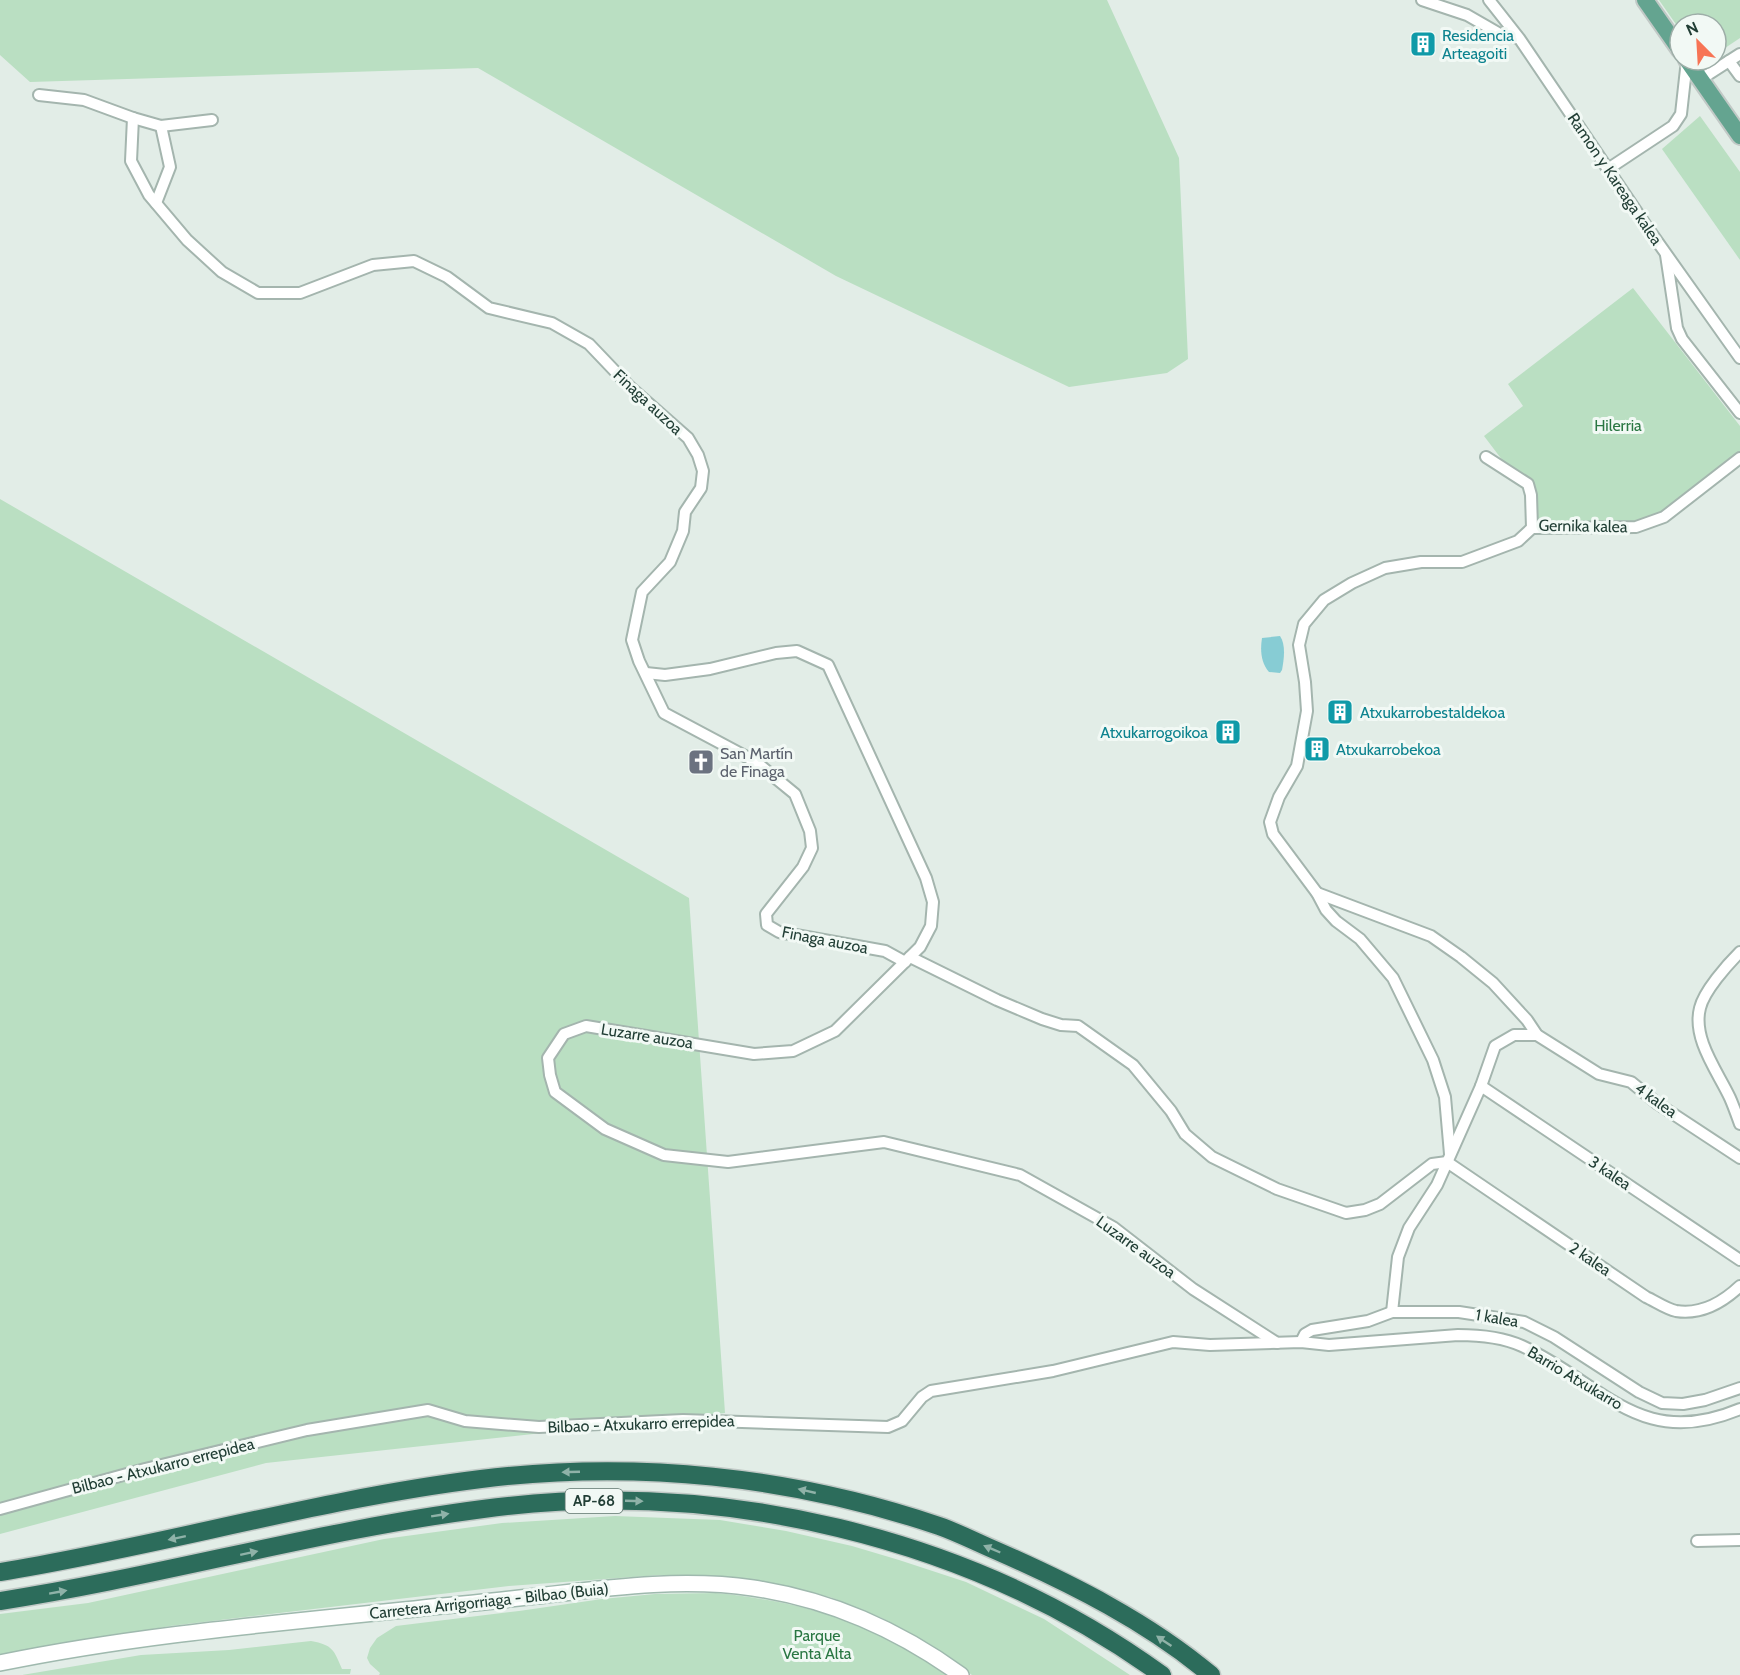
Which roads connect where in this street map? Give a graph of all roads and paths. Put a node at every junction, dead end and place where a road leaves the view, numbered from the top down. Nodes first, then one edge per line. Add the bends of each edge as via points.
1 (1422, 0) edge
2 (1645, 0) edge
3 (1490, 1) edge
4 (1467, 15) junction
5 (1502, 19) junction
6 (1487, 26) junction
7 (1668, 33) edge
8 (1519, 38) junction
9 (1740, 54) edge
10 (1729, 61) junction
11 (1686, 72) edge
12 (1695, 72) edge
13 (1740, 76) edge
14 (1701, 80) junction
15 (39, 95) dead end
16 (133, 118) junction
17 (212, 120) dead end
18 (161, 126) junction
19 (1740, 136) edge
20 (1608, 169) junction
21 (156, 202) junction
22 (1666, 253) junction
23 (1740, 358) edge
24 (1740, 413) edge
25 (1486, 457) dead end
26 (1740, 458) edge
27 (1532, 528) junction
28 (646, 673) junction
29 (1317, 893) junction
30 (1740, 952) edge
31 (908, 959) junction
32 (1537, 1035) junction
33 (1481, 1086) junction
34 (1736, 1098) edge
35 (1740, 1124) edge
36 (1448, 1158) junction
37 (1740, 1158) edge
38 (1740, 1260) edge
39 (1740, 1286) edge
40 (1392, 1312) junction
41 (1300, 1342) junction
42 (1277, 1343) junction
43 (1740, 1388) edge
44 (1740, 1409) edge
45 (0, 1509) edge
46 (1740, 1540) edge
47 (1697, 1541) dead end
48 (0, 1572) edge
49 (0, 1601) edge
50 (0, 1663) edge
51 (961, 1675) edge
52 (1162, 1675) edge
53 (1211, 1675) edge

1 - 4 street
2 - 7 main road
3 - 4 street via 1491,9 1487,12
3 - 5 street, Ramon y Kareaga kalea
4 - 6 street
5 - 6 street
5 - 8 street, Ramon y Kareaga kalea
6 - 8 street
8 - 20 street, Ramon y Kareaga kalea
9 - 10 street
10 - 13 street
10 - 14 street
11 - 20 street via 1681,114 1673,126
12 - 14 main road
14 - 19 main road
15 - 16 street via 84,100
16 - 18 street
16 - 21 street via 131,161
17 - 18 street
18 - 21 street via 170,167
20 - 22 street, Ramon y Kareaga kalea
21 - 28 street, Finaga auzoa via 222,272 258,293 300,293 373,265 414,261 447,277 489,308 552,323 589,344 688,438 703,471 701,488 685,512 683,531 670,562 642,592 632,640
22 - 23 street, Ramon y Kareaga kalea
22 - 24 street via 1682,339
25 - 27 street, Gernika kalea via 1528,484
26 - 27 street, Gernika kalea via 1664,517 1636,527
27 - 29 street via 1518,541 1462,562 1421,562 1385,568 1324,600 1304,624 1299,645 1307,711 1297,766 1270,822 1273,834
28 - 31 street, Finaga auzoa via 664,713 756,762 795,794 810,831 812,848 803,867 766,914 767,925 779,932 885,951
28 - 31 street, Luzarre auzoa via 665,675 710,669 797,651 828,665 926,878 933,902 931,926
29 - 32 street via 1431,936 1493,983
29 - 36 street via 1336,921 1375,955 1403,998 1433,1060 1445,1096
30 - 34 street via 1704,1000 1699,1029 1706,1049
31 - 36 street via 1042,1019 1078,1026 1133,1065 1172,1111 1185,1134 1212,1157 1277,1189 1346,1212 1365,1210 1380,1204 1432,1164
31 - 42 street, Luzarre auzoa via 835,1031 793,1051 754,1054 586,1026 564,1034 548,1058 555,1092 605,1129 664,1155 728,1162 884,1142 1020,1175 1113,1227 1193,1288
32 - 33 street via 1514,1035 1495,1046
32 - 37 street, 4 kalea via 1599,1074 1631,1082
33 - 36 street
33 - 38 street, 3 kalea
34 - 35 street
36 - 39 street, 2 kalea via 1646,1297 1676,1311 1705,1310 1728,1298
36 - 40 street via 1437,1185 1409,1228 1398,1257
40 - 41 street, 1 kalea via 1368,1321 1312,1330
40 - 43 street, 1 kalea via 1459,1312 1524,1322 1662,1403 1705,1400
41 - 42 street, Barrio Atxukarro
41 - 44 street, Barrio Atxukarro via 1329,1346 1458,1335 1497,1338 1520,1345 1649,1419 1698,1423
42 - 45 street, Bilbao - Atxukarro errepidea via 1173,1342 1053,1371 931,1391 902,1421 888,1428 683,1420 539,1427 465,1421 429,1410 307,1430 145,1468
46 - 47 street
53 -> 48 highway, AP-68 via 1097,1600 1047,1573 942,1527 799,1489 707,1476 592,1472 471,1480
49 -> 52 highway, AP-68 via 97,1585 442,1514 564,1502 667,1503 793,1518 933,1555 1030,1597 1104,1637
50 - 51 street, Carretera Arrigorriaga - Bilbao (Buia) via 205,1630 619,1586 680,1584 750,1588 837,1608 882,1626

